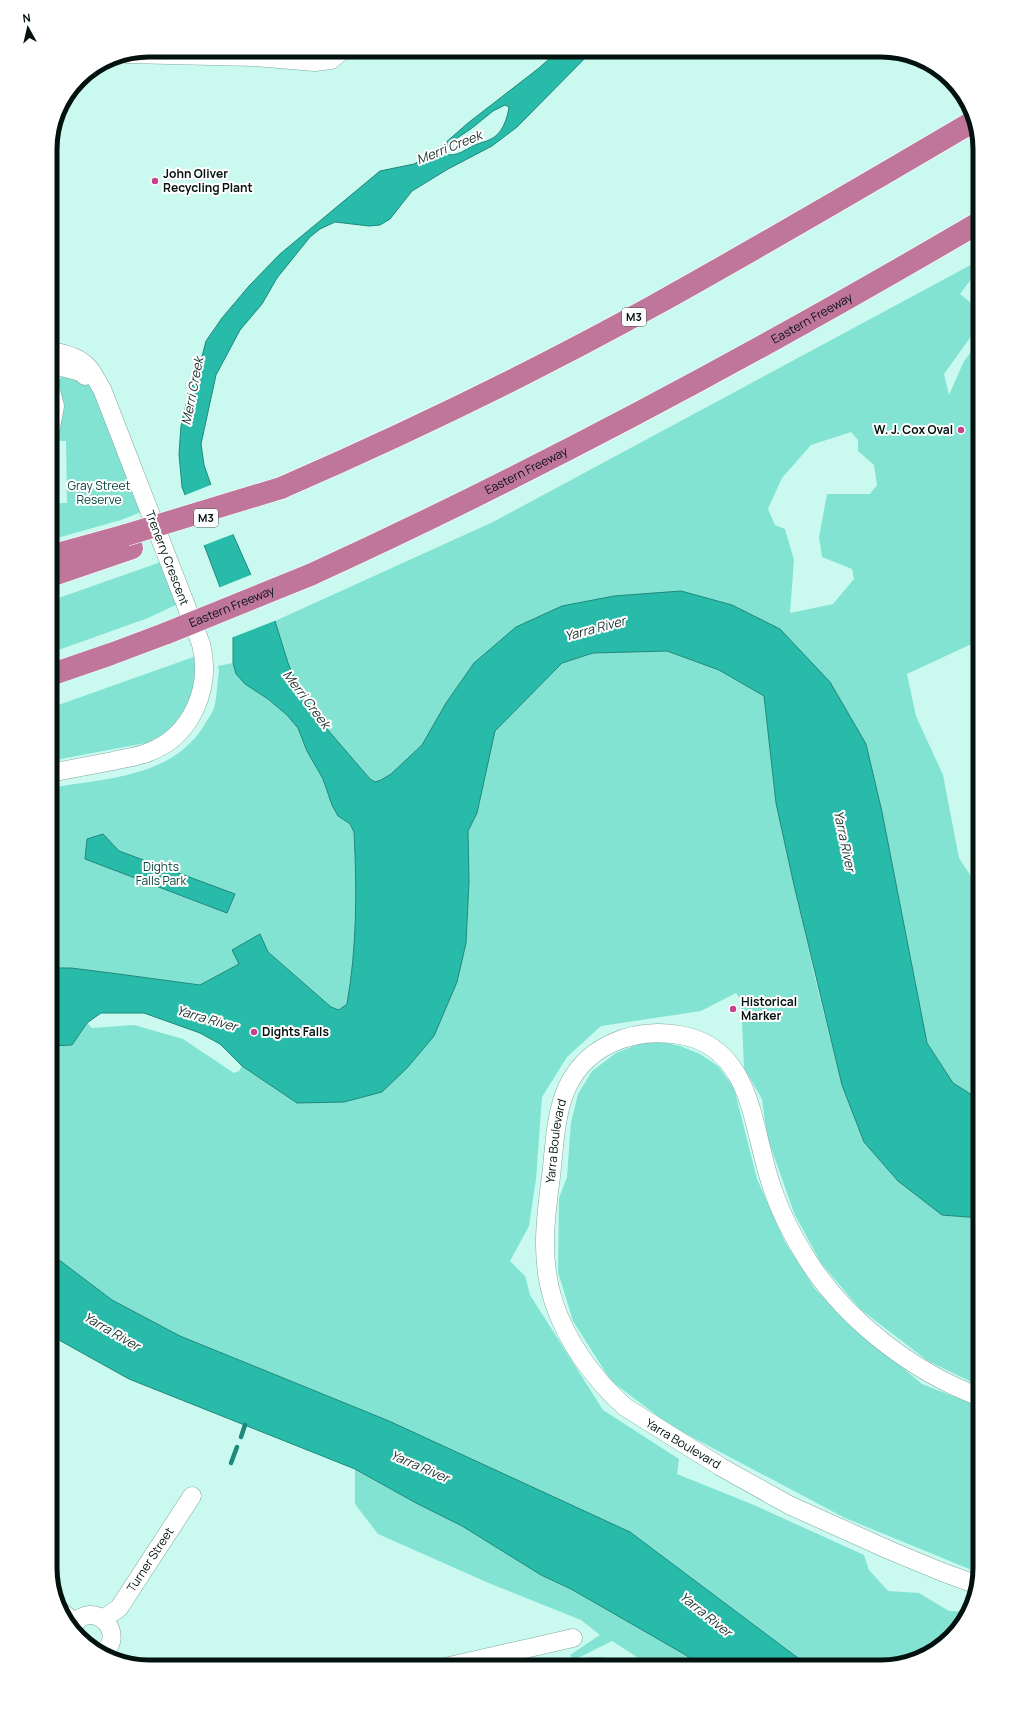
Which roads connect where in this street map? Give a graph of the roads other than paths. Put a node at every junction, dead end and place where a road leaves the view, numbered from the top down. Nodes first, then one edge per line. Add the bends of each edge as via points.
1 (289, 57) edge
2 (334, 57) edge
3 (969, 124) edge
4 (973, 226) edge
5 (57, 352) edge
6 (57, 366) edge
7 (102, 389) junction
8 (129, 541) junction
9 (57, 555) edge
10 (57, 573) edge
11 (57, 673) edge
12 (57, 772) edge
13 (973, 1394) edge
14 (192, 1496) dead end
15 (972, 1582) edge
16 (103, 1619) junction
17 (75, 1623) edge
18 (572, 1638) dead end
19 (106, 1650) edge
20 (476, 1660) edge

1 - 2 street via 323,62
3 - 8 highway, M3, bridge via 704,277 577,347 439,417 281,488
4 - 11 highway, Eastern Freeway, bridge via 874,284 647,409 528,471 310,575 112,654
5 - 7 street, Trenerry Crescent via 80,361 88,367
6 - 7 street, Trenerry Crescent via 81,372
7 - 12 street, Trenerry Crescent via 201,644 205,674 196,709 179,733 166,743 134,756
8 - 9 highway
8 - 10 highway, M3
13 - 15 street, Yarra Boulevard via 932,1375 899,1353 855,1317 823,1283 782,1213 769,1179 753,1110 745,1090 735,1073 705,1042 662,1033 626,1037 608,1044 580,1068 570,1083 559,1111 544,1232 546,1270 554,1302 573,1346 587,1367 625,1407 721,1467 789,1505 896,1553
14 - 16 street, Turner Street via 119,1608
16 - 17 street via 92,1615
16 - 19 street via 112,1635
18 - 20 street

